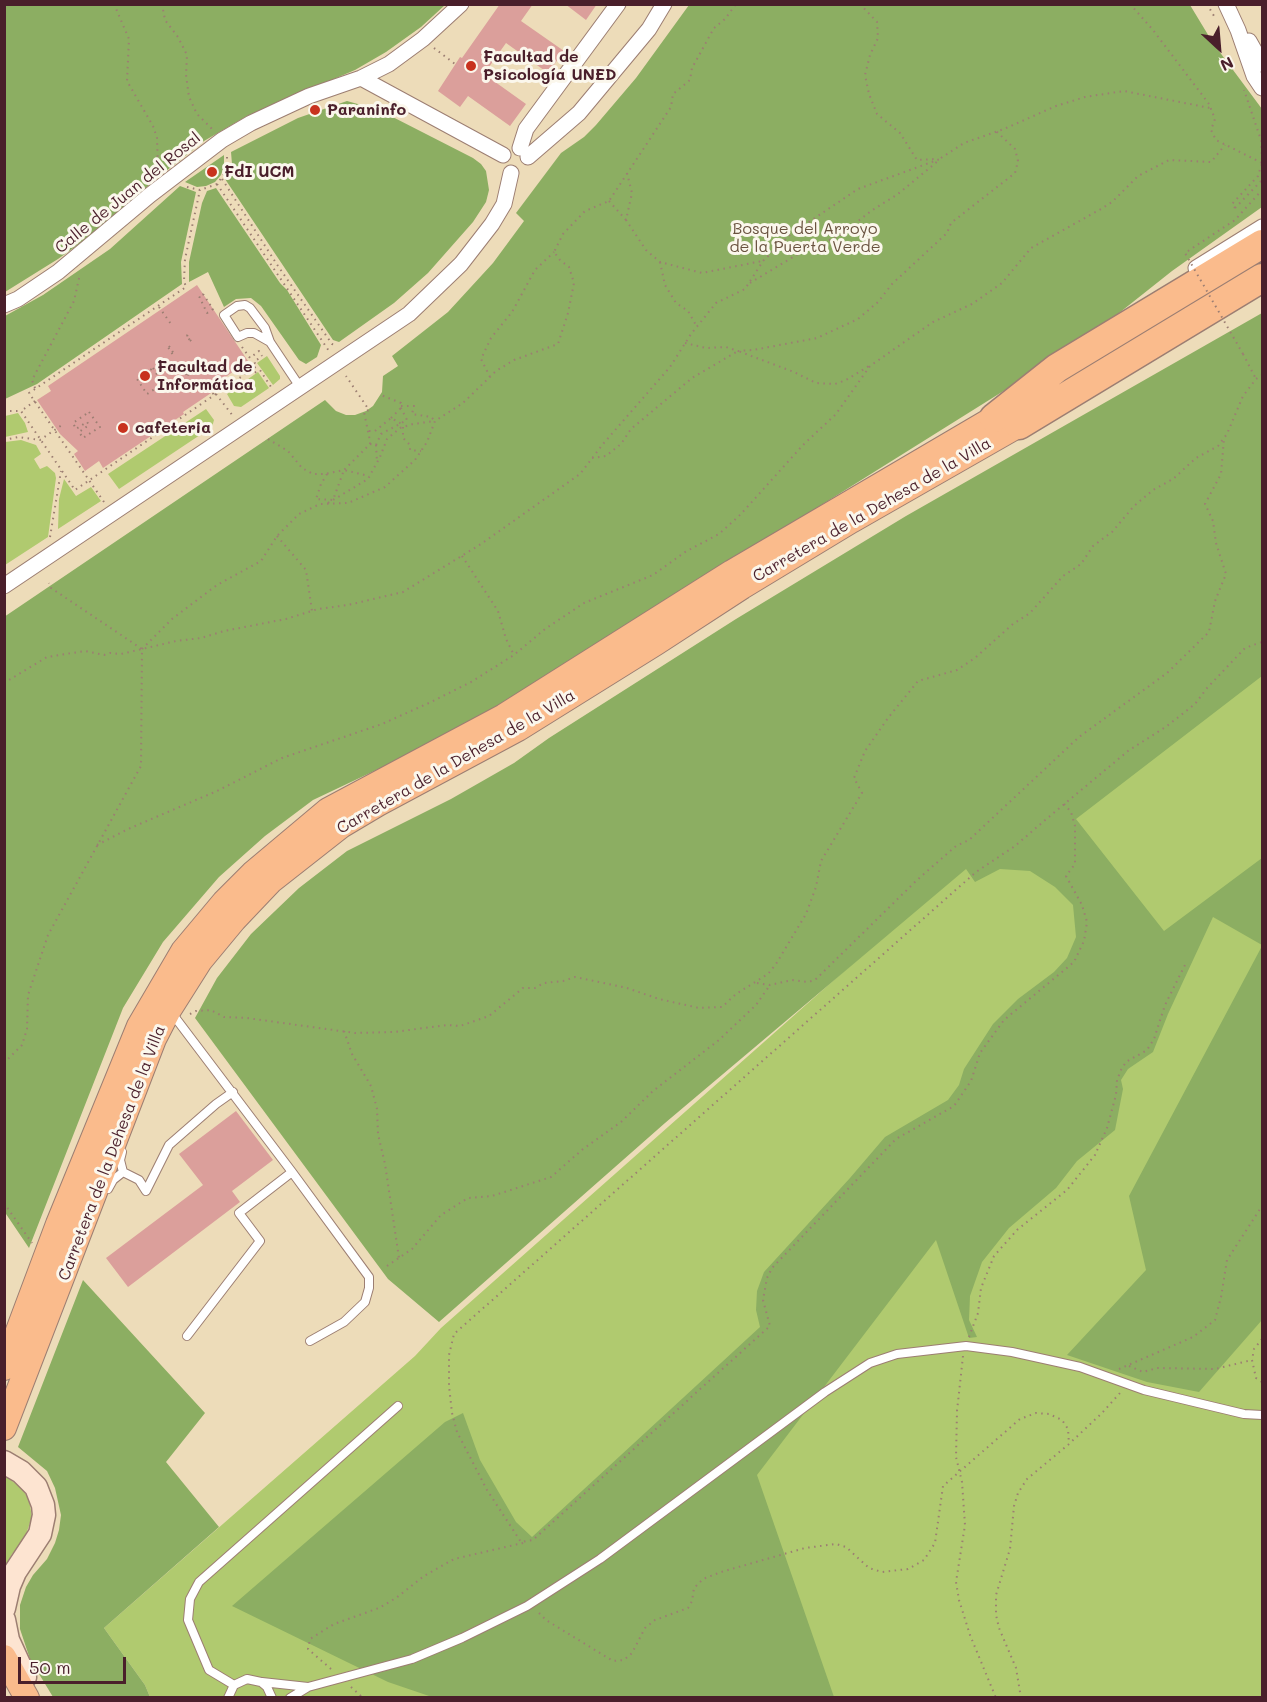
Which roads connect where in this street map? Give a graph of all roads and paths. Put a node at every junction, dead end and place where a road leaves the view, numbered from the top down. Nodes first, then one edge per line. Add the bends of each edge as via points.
1 (114, 4) edge
2 (162, 4) edge
3 (461, 4) edge
4 (618, 4) edge
5 (664, 4) edge
6 (736, 4) edge
7 (860, 4) edge
8 (1130, 4) edge
9 (1207, 4) edge
10 (1226, 4) edge
11 (1232, 4) edge
12 (1219, 25) dead end
13 (431, 47) dead end
14 (455, 64) dead end
15 (1263, 64) edge
16 (361, 78) junction
17 (1243, 87) dead end
18 (1263, 88) edge
19 (1210, 108) junction
20 (996, 131) junction
21 (219, 135) dead end
22 (1225, 145) junction
23 (226, 150) dead end
24 (524, 152) junction
25 (503, 155) junction
26 (940, 159) junction
27 (1262, 163) edge
28 (511, 172) junction
29 (627, 173) junction
30 (159, 179) dead end
31 (222, 179) junction
32 (1263, 180) edge
33 (217, 184) junction
34 (185, 186) dead end
35 (200, 190) junction
36 (1263, 190) edge
37 (609, 201) junction
38 (626, 220) junction
39 (1263, 227) edge
40 (1263, 244) edge
41 (554, 252) junction
42 (1263, 258) edge
43 (764, 261) junction
44 (660, 262) junction
45 (82, 266) dead end
46 (1263, 278) edge
47 (748, 284) junction
48 (1263, 296) edge
49 (4, 305) edge
50 (158, 306) junction
51 (213, 309) joint
52 (171, 324) dead end
53 (697, 327) junction
54 (1121, 329) junction
55 (238, 338) junction
56 (270, 342) junction
57 (685, 344) junction
58 (342, 346) dead end
59 (738, 351) junction
60 (337, 363) junction
61 (870, 366) junction
62 (250, 371) junction
63 (1263, 375) edge
64 (490, 377) junction
65 (1256, 379) junction
66 (206, 383) dead end
67 (300, 387) junction
68 (35, 389) junction
69 (274, 392) dead end
70 (147, 394) joint
71 (215, 395) junction
72 (381, 395) dead end
73 (35, 401) junction
74 (401, 407) junction
75 (4, 411) edge
76 (21, 411) junction
77 (412, 414) junction
78 (235, 418) dead end
79 (391, 418) junction
80 (406, 420) junction
81 (435, 421) junction
82 (1006, 422) junction
83 (62, 425) dead end
84 (402, 426) junction
85 (100, 427) joint
86 (54, 430) junction
87 (369, 430) junction
88 (1224, 438) junction
89 (268, 439) dead end
90 (4, 440) edge
91 (40, 440) junction
92 (370, 444) junction
93 (376, 445) junction
94 (421, 451) junction
95 (592, 458) junction
96 (377, 462) junction
97 (61, 470) junction
98 (344, 470) junction
99 (328, 473) junction
100 (369, 476) junction
101 (89, 480) junction
102 (333, 500) junction
103 (105, 504) dead end
104 (327, 504) junction
105 (277, 536) junction
106 (48, 542) dead end
107 (462, 556) junction
108 (49, 583) dead end
109 (4, 586) edge
110 (312, 611) junction
111 (1263, 642) edge
112 (142, 649) junction
113 (514, 655) junction
114 (4, 683) edge
115 (1064, 804) junction
116 (97, 845) junction
117 (1186, 963) dead end
118 (757, 983) junction
119 (770, 985) junction
120 (179, 1012) junction
121 (344, 1031) junction
122 (154, 1039) junction
123 (4, 1063) edge
124 (232, 1092) junction
125 (126, 1138) dead end
126 (123, 1149) dead end
127 (123, 1172) junction
128 (292, 1172) junction
129 (103, 1199) dead end
130 (4, 1203) edge
131 (1263, 1206) edge
132 (98, 1209) dead end
133 (33, 1244) dead end
134 (399, 1258) junction
135 (387, 1266) dead end
136 (63, 1276) junction
137 (186, 1336) dead end
138 (969, 1338) dead end
139 (1263, 1339) edge
140 (310, 1341) dead end
141 (963, 1356) dead end
142 (1252, 1360) junction
143 (1127, 1365) junction
144 (4, 1368) edge
145 (1104, 1376) junction
146 (1263, 1382) edge
147 (1128, 1384) junction
148 (398, 1406) dead end
149 (1263, 1415) edge
150 (4, 1428) edge
151 (1069, 1444) junction
152 (4, 1462) edge
153 (959, 1471) junction
154 (533, 1540) junction
155 (531, 1604) junction
156 (4, 1608) edge
157 (4, 1620) edge
158 (4, 1658) edge
159 (341, 1678) junction
160 (261, 1682) junction
161 (234, 1685) junction
162 (308, 1687) junction
163 (27, 1698) edge
164 (34, 1698) edge
165 (228, 1698) edge
166 (272, 1698) edge
167 (290, 1698) edge
168 (996, 1698) edge
169 (1021, 1698) edge

1 - 30 path via 129,39 127,81 157,138
2 - 21 path via 165,20 187,55 189,97 197,114
3 - 16 street via 423,39 389,64
4 - 24 street via 526,129
5 - 24 street via 649,29 579,113
6 - 29 path via 714,28 692,68 690,80 673,94 671,107
7 - 26 path via 878,22 878,38 865,75 877,114 900,133 917,160
8 - 19 path
9 - 12 path
10 - 18 street via 1254,76
11 - 15 street
13 - 14 path
16 - 25 street
16 - 49 street, Calle de Juan del Rosal via 309,96 222,140 58,272
17 - 27 path via 1261,140
19 - 20 path via 1124,91 1056,105
19 - 22 path via 1215,119 1211,130 1216,141
20 - 26 path via 964,143
20 - 59 path via 1015,149 1015,173 951,223 947,233 878,302 858,319 817,338
22 - 27 path
22 - 61 path via 1210,162 1169,160 1138,176 1112,202 1031,248 1002,283 980,299 933,322
23 - 31 path via 228,163
24 - 25 street via 510,149
24 - 28 street via 527,166 520,172
25 - 28 street via 505,168
26 - 43 path via 858,189 791,234
26 - 47 path via 838,236
27 - 32 path via 1258,176 1232,204 1235,208
28 - 60 street via 498,216 461,264 409,314
29 - 37 path
29 - 38 path via 632,194
31 - 33 path
31 - 58 path via 332,344
33 - 35 path
33 - 60 path
34 - 35 path
35 - 50 path via 185,260 186,287
36 - 65 path, bridge via 1235,220 1185,253
37 - 38 path
37 - 41 path via 585,211 563,234
38 - 44 path via 646,250
39 - 54 street via 1197,268
40 - 54 highway
41 - 64 path via 535,270 512,312 491,338 481,359
41 - 64 path via 569,267 574,283 558,344 514,360
42 - 82 highway
43 - 44 path via 702,273
43 - 47 path
44 - 53 path via 665,285
45 - 68 path via 74,301 32,380
46 - 82 highway
47 - 53 path via 746,289 716,303
48 - 82 highway via 1077,399
50 - 52 path
50 - 68 path
51 - 51 path via 207,313 199,296 203,294
53 - 57 path
54 - 82 highway via 1057,368
55 - 56 lane via 254,333
55 - 56 lane via 224,315 244,305 255,312
55 - 62 path via 250,358 259,351 262,356
56 - 67 lane
57 - 59 path
57 - 95 path
59 - 61 path via 816,383 835,384
59 - 95 path via 692,378 631,429 606,456
60 - 67 street
60 - 87 path via 369,410 364,412
61 - 113 path via 836,414 719,534 653,575 584,603 545,628
62 - 69 path via 252,374 260,370
62 - 71 path
63 - 65 path
64 - 81 path via 463,403
65 - 88 path via 1243,396
66 - 71 path
67 - 109 street
68 - 73 path via 29,393
70 - 70 path via 136,379 153,368 163,384
71 - 78 path
71 - 101 path
72 - 74 path via 401,403
73 - 76 path
73 - 86 path
74 - 77 path via 414,406
74 - 79 path
74 - 80 path
75 - 76 path
76 - 91 path
77 - 80 path
77 - 81 path
79 - 84 path
79 - 87 path via 375,432
80 - 84 path
81 - 84 path
81 - 94 path
82 - 120 main road, Carretera de la Dehesa de la Villa via 518,729 341,826 271,881 234,920 200,961
82 - 144 main road, Carretera de la Dehesa de la Villa via 837,508 504,716 328,810 253,873 183,951 139,1026
83 - 86 path
84 - 93 path via 381,434
84 - 94 path via 410,450
84 - 96 path via 387,439
85 - 85 path via 89,412 73,423 76,429 87,422 89,425 79,432 83,438
86 - 91 path
86 - 101 path
87 - 92 path
88 - 118 path via 1134,506 1030,614 975,658 957,670 918,681 865,751 854,778 862,793 820,861 806,914 776,964
88 - 119 path via 1221,474 1205,504 1226,574 1209,632 1167,673 1079,737 969,840 956,846 917,880 815,980
89 - 99 path via 288,451 306,471
90 - 91 path
91 - 97 path
92 - 93 path
92 - 98 path
93 - 96 path
94 - 104 path via 385,487 348,503
95 - 107 path via 580,474
96 - 100 path
97 - 101 path via 75,490
97 - 106 path
98 - 99 path
98 - 100 path
98 - 102 path
99 - 102 path via 316,499
100 - 102 path
101 - 103 path
102 - 104 path
104 - 105 path via 299,514
105 - 110 path via 306,570
105 - 112 path via 261,561 217,585
107 - 110 path via 403,592
107 - 113 path via 498,611
108 - 112 path
110 - 112 path
111 - 115 path via 1245,648 1195,704 1128,751
112 - 114 path via 121,654 86,651 47,657
112 - 116 path via 141,766
113 - 116 path via 471,682 382,724 282,758
115 - 154 path via 1075,826 1075,864 1065,876 1087,922 1084,941 1074,962 1004,1020 980,1053 971,1081 954,1106 896,1139 772,1268 763,1300 770,1326
115 - 154 path via 1015,846 976,872 454,1334 449,1386 456,1432 521,1542
116 - 123 path via 48,935 28,994 27,1029 22,1045
117 - 138 path via 1165,1005 1154,1039 1147,1050 1126,1062 1121,1070 1107,1128 1095,1155 1067,1190 1017,1230 994,1256 981,1288
118 - 119 path
118 - 121 path via 722,1007 699,1008 575,977 523,988 489,1016 460,1026 394,1032
119 - 134 path via 756,1005 719,1040 551,1177 492,1196 468,1198 441,1215 412,1249
120 - 121 path via 211,1010 224,1017
120 - 122 main road, Carretera de la Dehesa de la Villa
120 - 124 lane
121 - 134 path via 371,1086 377,1108
122 - 125 lane
122 - 136 main road, Carretera de la Dehesa de la Villa
124 - 127 lane via 169,1145 146,1191 139,1180
124 - 128 lane
126 - 127 lane
127 - 129 lane via 113,1180
128 - 137 lane via 239,1213 260,1240
128 - 140 lane via 369,1277 365,1302 344,1322
130 - 133 path
131 - 143 path via 1227,1260 1215,1320 1193,1337
132 - 136 lane
134 - 135 path
136 - 150 main road, Carretera de la Dehesa de la Villa
139 - 142 path via 1254,1349
141 - 153 path via 957,1411
142 - 143 path via 1215,1369 1157,1368 1143,1372
142 - 146 path via 1256,1378
143 - 145 path
145 - 147 lane
145 - 155 lane via 1012,1352 966,1346 905,1352 870,1363 600,1559
147 - 149 lane via 1244,1414
147 - 151 path
148 - 161 lane via 199,1582 190,1599 188,1620 209,1670
151 - 153 path via 1068,1429 1062,1420 1036,1413 1020,1419
151 - 169 path via 1027,1479 1018,1492 1010,1549 996,1595 999,1629 1017,1668
152 - 156 street via 36,1487 44,1515 40,1534 15,1572
153 - 155 path via 943,1486 935,1543 924,1560 908,1569 882,1572 869,1568 846,1547 836,1544 805,1548 721,1572 703,1579 694,1588 688,1608 655,1620 645,1628 624,1660 612,1661 546,1620
153 - 168 path via 965,1525 956,1582 970,1635
154 - 159 path via 454,1559 379,1608 334,1624 310,1639 308,1649
155 - 159 lane via 412,1659
157 - 164 street via 8,1640
158 - 163 main road
159 - 162 lane
160 - 161 lane via 247,1679
160 - 162 lane
160 - 166 lane
161 - 165 lane
162 - 167 lane

